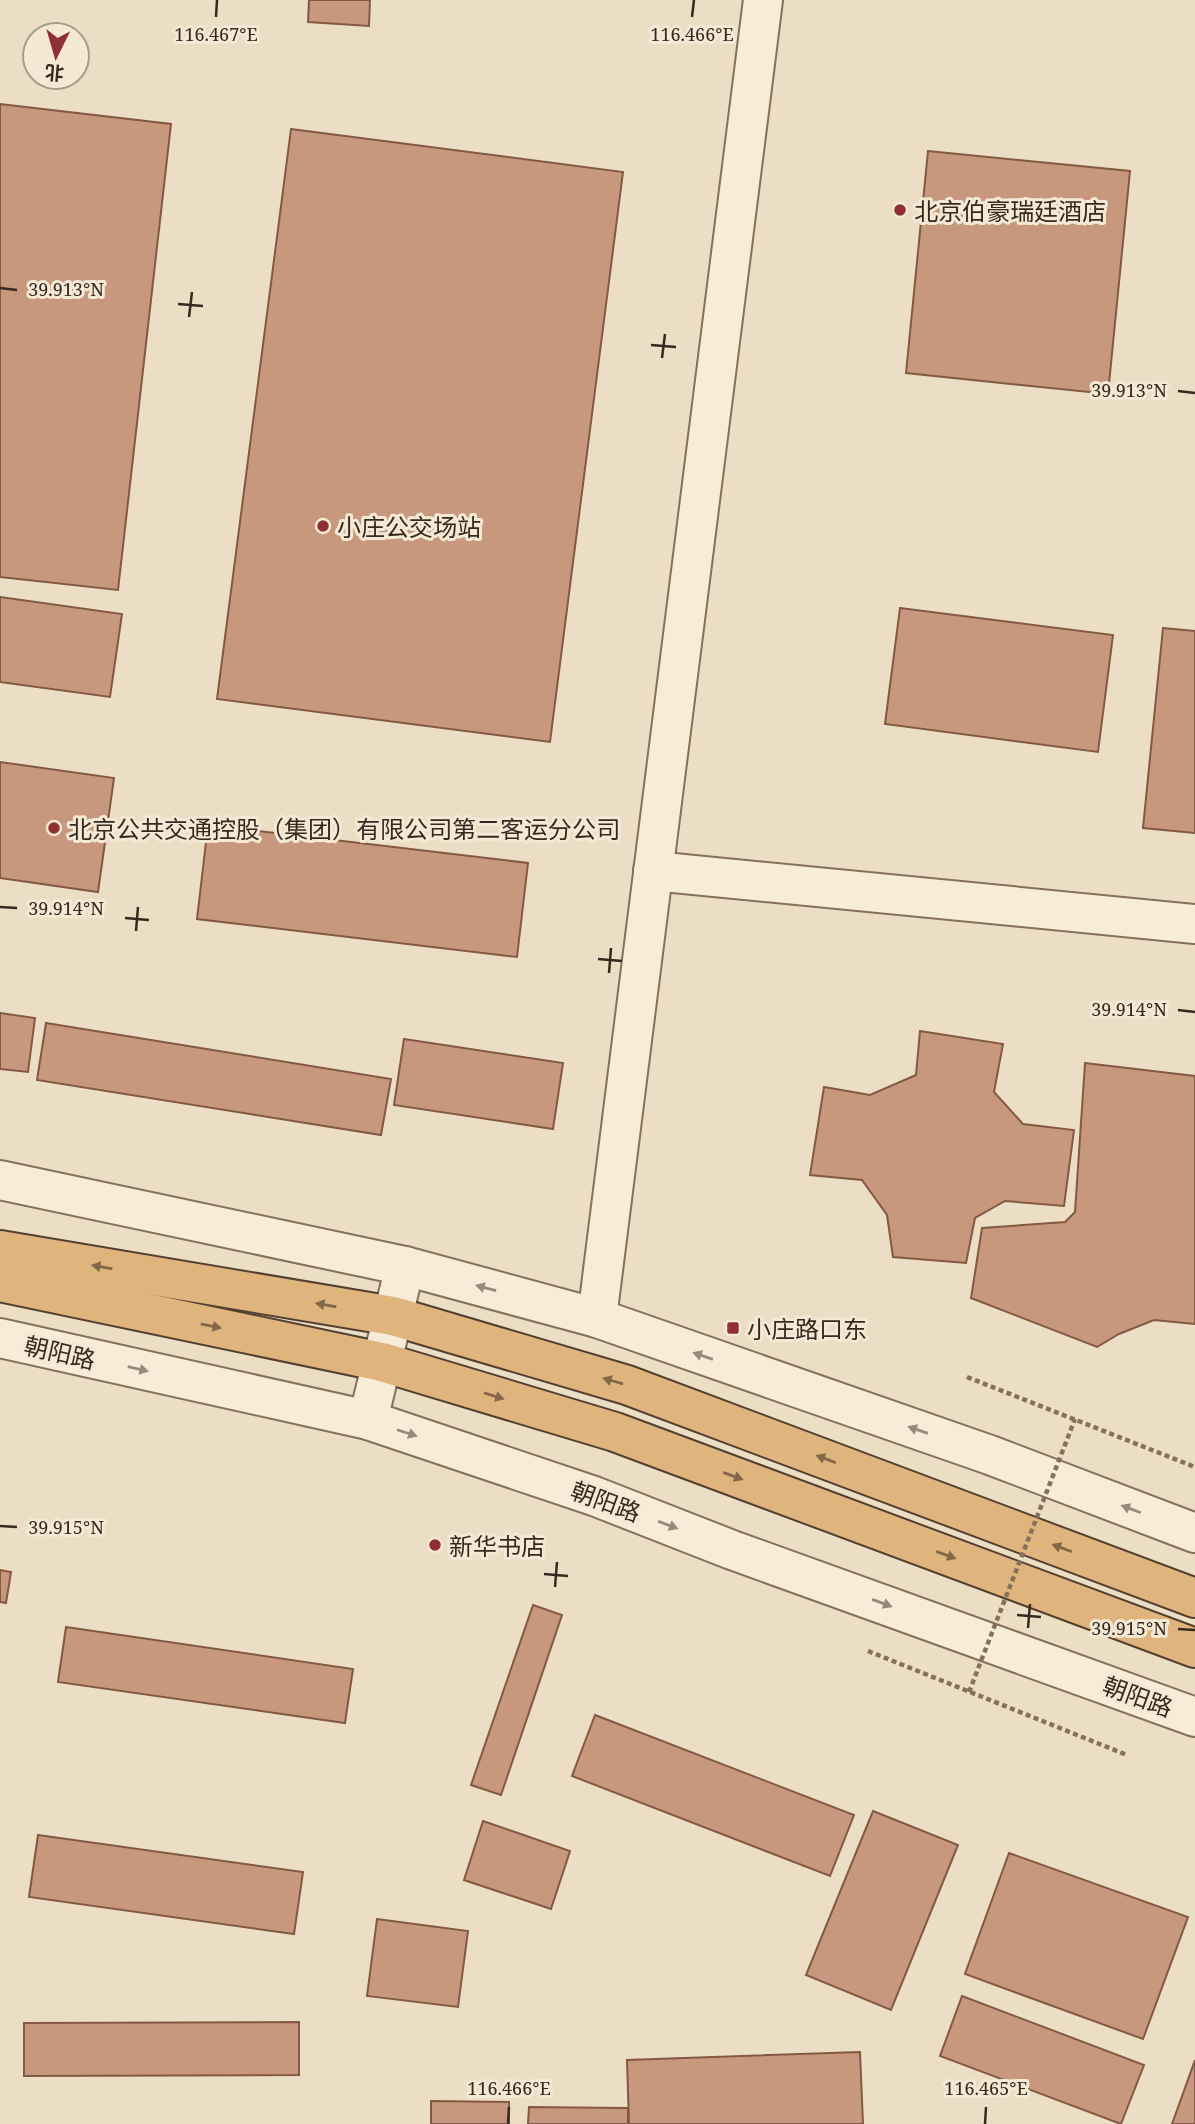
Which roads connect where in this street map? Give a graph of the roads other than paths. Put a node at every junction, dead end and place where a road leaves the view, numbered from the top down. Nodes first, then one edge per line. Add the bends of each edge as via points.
1 (763, 0) edge
2 (653, 871) junction
3 (1195, 924) edge
4 (0, 1180) edge
5 (0, 1250) edge
6 (405, 1266) junction
7 (0, 1282) edge
8 (393, 1317) junction
9 (597, 1318) junction
10 (0, 1338) edge
11 (382, 1362) junction
12 (368, 1420) junction
13 (1195, 1533) edge
14 (1195, 1598) edge
15 (1195, 1648) edge
16 (1195, 1717) edge

1 - 2 street
2 - 3 street
2 - 9 street
4 - 6 street
8 -> 5 highway
6 - 8 street
9 -> 6 street
7 -> 11 highway
8 - 11 street
14 -> 8 highway via 627,1385
13 -> 9 street via 990,1455
10 -> 12 street, 朝阳路
11 - 12 street
11 -> 15 highway via 615,1432
12 -> 16 street, 朝阳路 via 594,1496

